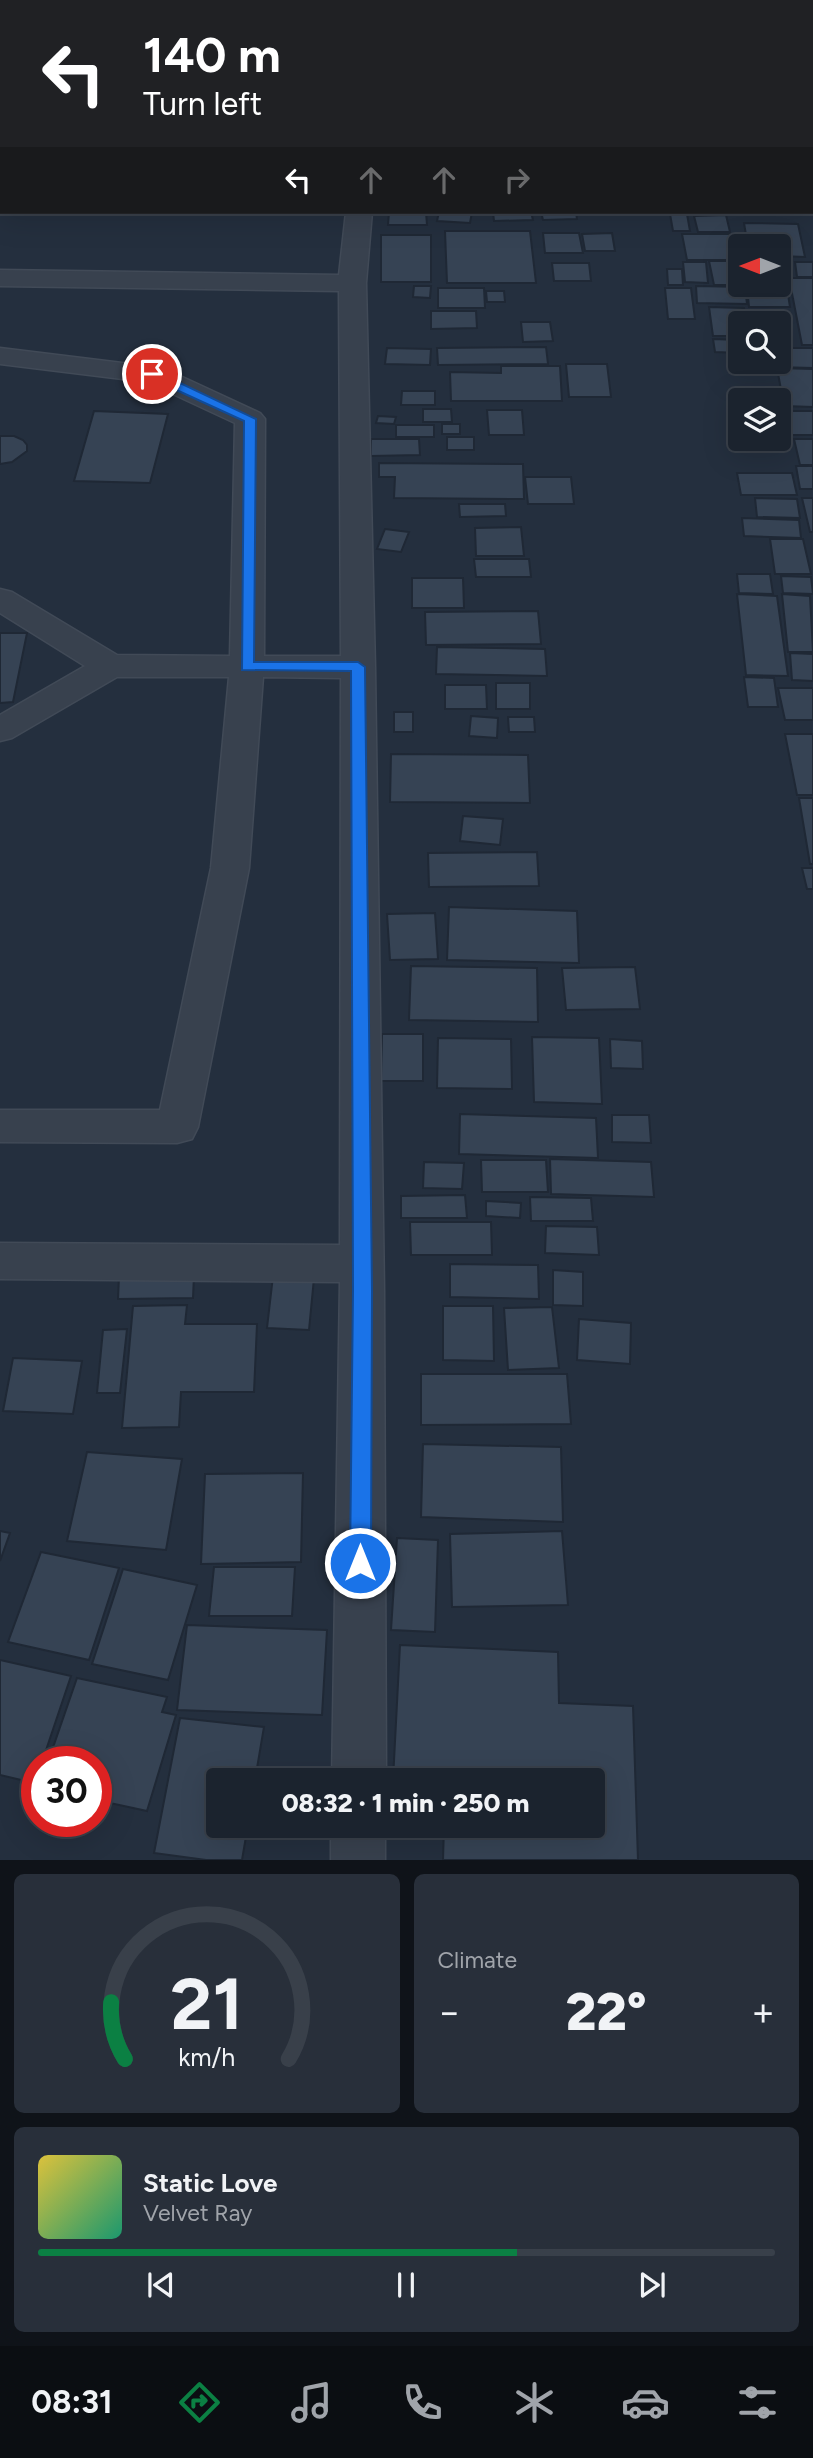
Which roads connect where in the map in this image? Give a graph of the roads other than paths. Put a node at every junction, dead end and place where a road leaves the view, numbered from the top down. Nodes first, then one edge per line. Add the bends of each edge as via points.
1 (359, 214) edge
2 (0, 278) edge
3 (352, 283) junction
4 (0, 356) edge
5 (0, 599) edge
6 (110, 666) junction
7 (247, 666) junction
8 (358, 667) junction
9 (0, 730) edge
10 (0, 1126) edge
11 (0, 1261) edge
12 (361, 1264) junction
13 (359, 1768) edge
14 (358, 1838) edge
15 (358, 1860) edge

1 - 3 street
2 - 3 street
3 - 8 street
4 - 7 street via 152,374 250,419
5 - 6 street
6 - 7 street
6 - 9 street
7 - 8 street
7 - 10 street via 230,868 177,1127
8 - 12 street
11 - 12 street
12 - 13 street
14 - 15 street

